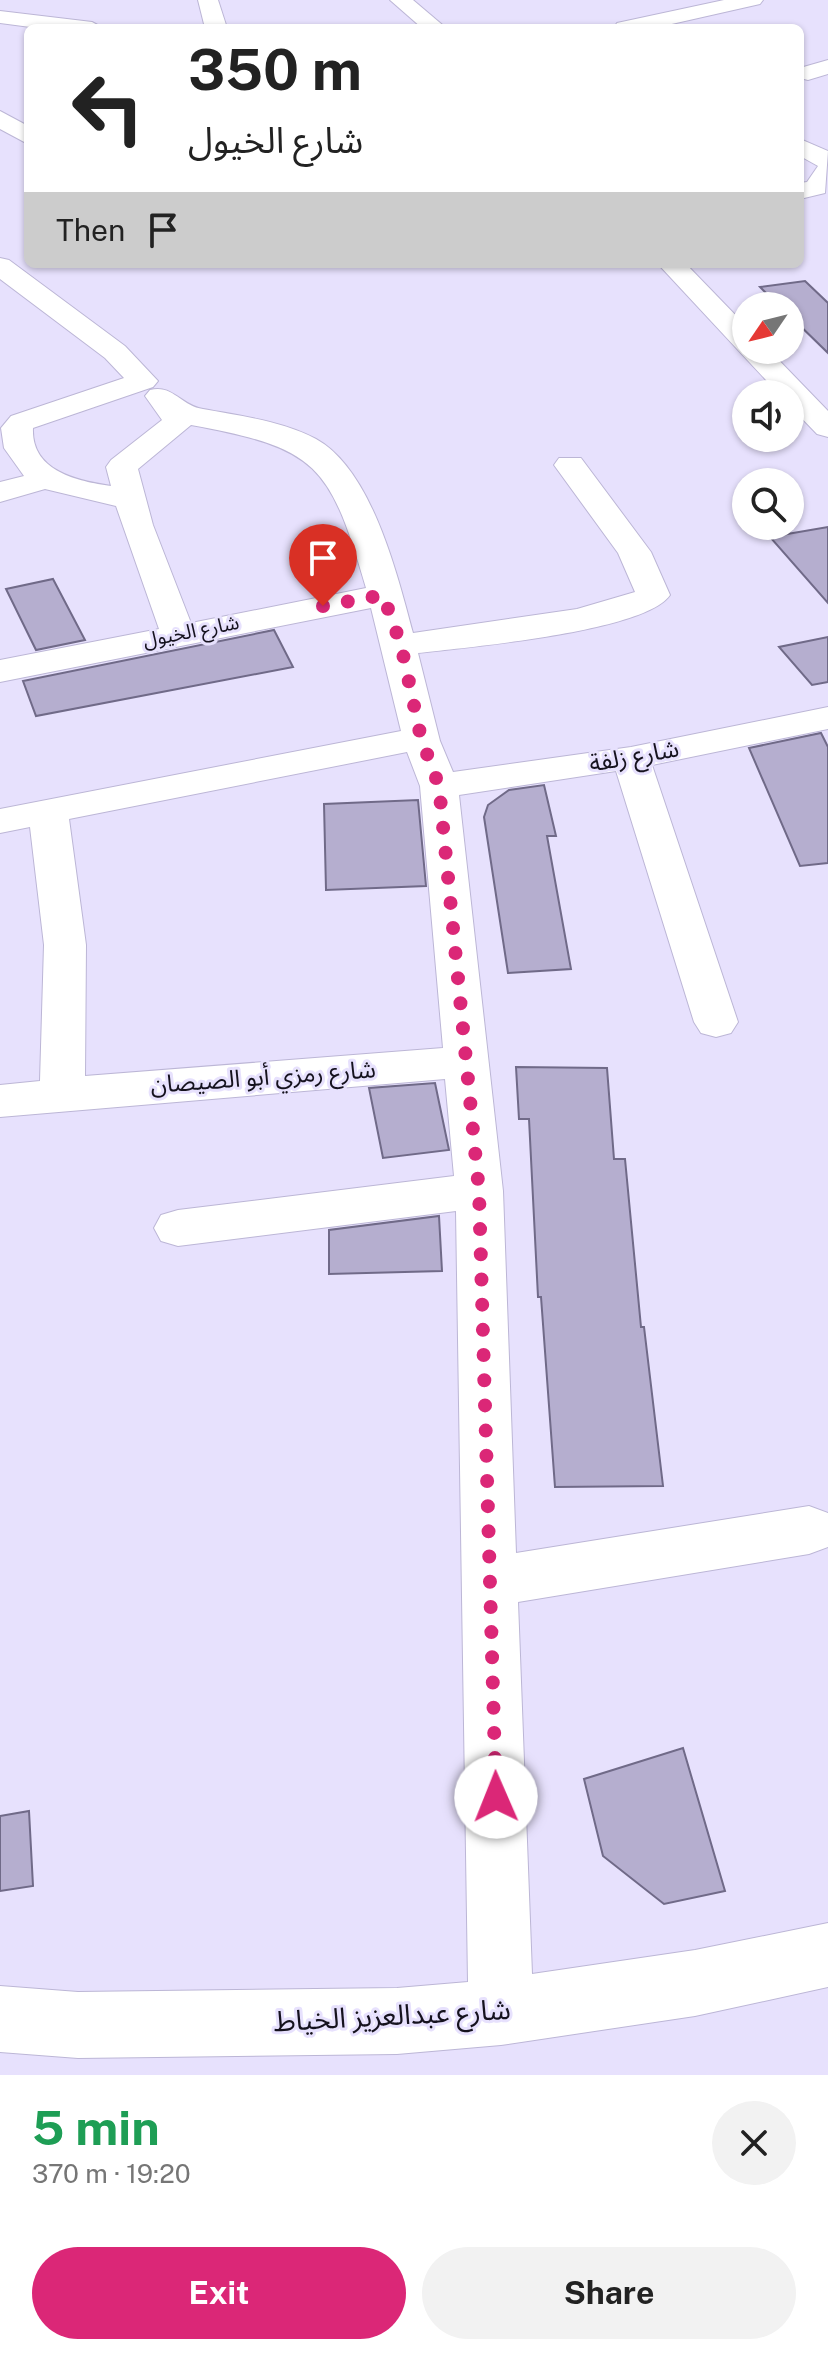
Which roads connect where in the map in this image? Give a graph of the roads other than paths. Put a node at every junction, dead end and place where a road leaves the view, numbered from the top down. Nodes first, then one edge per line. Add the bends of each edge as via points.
1 (208, 0) edge
2 (400, 0) edge
3 (753, 0) edge
4 (0, 17) edge
5 (48, 24) edge
6 (215, 24) edge
7 (430, 24) edge
8 (643, 24) edge
9 (0, 118) edge
10 (24, 134) edge
11 (804, 148) edge
12 (828, 161) edge
13 (0, 266) edge
14 (675, 268) edge
15 (732, 327) edge
16 (766, 364) edge
17 (143, 381) junction
18 (178, 414) junction
19 (828, 428) edge
20 (570, 465) dead end
21 (44, 480) junction
22 (0, 492) edge
23 (130, 498) junction
24 (383, 595) junction
25 (178, 633) junction
26 (401, 645) junction
27 (1, 669) edge
28 (826, 722) edge
29 (421, 738) junction
30 (631, 758) junction
31 (439, 786) junction
32 (48, 811) junction
33 (0, 821) edge
34 (716, 1022) dead end
35 (465, 1062) junction
36 (62, 1095) junction
37 (0, 1101) edge
38 (479, 1191) junction
39 (178, 1228) dead end
40 (809, 1530) dead end
41 (490, 1582) junction
42 (828, 1955) edge
43 (501, 2012) junction
44 (0, 2019) edge

1 - 6 street
2 - 7 street
3 - 8 street
4 - 5 street
9 - 10 street
11 - 12 street
13 - 17 street via 115,352
14 - 15 street
16 - 19 street
17 - 18 street
17 - 21 street via 31,418 16,428 16,439
18 - 23 street via 171,430 122,467
18 - 24 street via 246,427 318,454 334,469 354,503
20 - 26 street via 634,552 653,595 648,601 622,611
21 - 22 street
21 - 23 street
23 - 25 street
24 - 25 street, شارع الخيول
24 - 26 street
25 - 27 street, شارع الخيول
26 - 29 street
28 - 30 street, شارع زلفة
29 - 31 street
29 - 32 street
30 - 31 street, شارع زلفة
30 - 34 street
31 - 35 street
32 - 33 street
32 - 36 street via 65,945
35 - 36 street, شارع رمزي أبو الصيصان
35 - 38 street
36 - 37 street, شارع رمزي أبو الصيصان
38 - 39 street
38 - 41 street
40 - 41 street
41 - 43 street
42 - 43 street, شارع عبدالعزيز الخياط via 695,1983
43 - 44 street, شارع عبدالعزيز الخياط via 397,2021 78,2025

